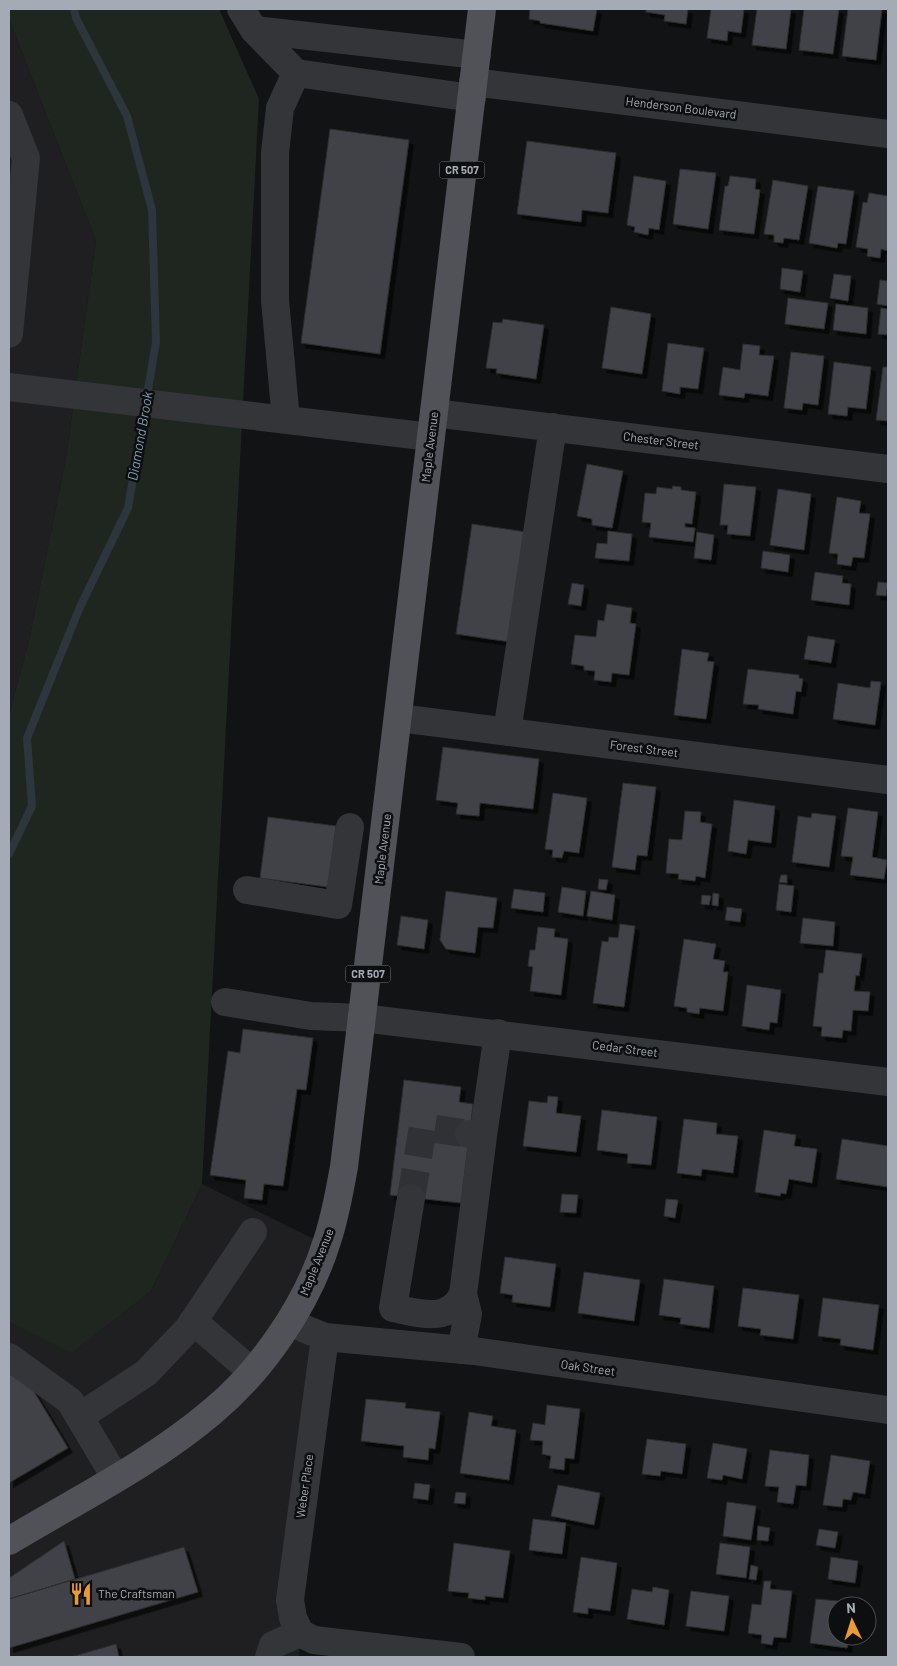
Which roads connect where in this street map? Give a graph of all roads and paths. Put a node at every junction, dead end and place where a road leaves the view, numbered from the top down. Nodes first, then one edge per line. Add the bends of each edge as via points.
1 (482, 9) edge
2 (247, 20) edge
3 (476, 55) junction
4 (296, 73) junction
5 (472, 90) junction
6 (9, 115) edge
7 (888, 134) edge
8 (9, 334) edge
9 (9, 387) edge
10 (286, 420) junction
11 (433, 425) junction
12 (553, 427) junction
13 (888, 469) edge
14 (399, 718) junction
15 (507, 732) junction
16 (888, 780) edge
17 (350, 827) dead end
18 (247, 890) dead end
19 (225, 1002) dead end
20 (362, 1018) junction
21 (498, 1033) junction
22 (888, 1082) edge
23 (411, 1198) tunnel mouth
24 (253, 1232) dead end
25 (463, 1294) junction
26 (193, 1321) junction
27 (291, 1321) junction
28 (325, 1337) junction
29 (461, 1350) junction
30 (9, 1357) edge
31 (251, 1372) junction
32 (888, 1410) edge
33 (79, 1417) junction
34 (116, 1477) junction
35 (9, 1541) edge
36 (300, 1633) junction
37 (269, 1657) edge
38 (461, 1657) edge

1 - 3 main road, Maple Avenue / CR 507
2 - 3 street
2 - 4 street
3 - 5 main road, Maple Avenue / CR 507
4 - 5 street, Henderson Boulevard
4 - 10 street via 280,108 275,153 275,300
5 - 7 street, Henderson Boulevard
5 - 11 main road, Maple Avenue / CR 507
6 - 8 street via 26,158
9 - 10 street, Chester Street
10 - 11 street, Chester Street
11 - 12 street, Chester Street
11 - 14 main road, Maple Avenue / CR 507
12 - 13 street, Chester Street
12 - 15 street
14 - 15 street, Forest Street
14 - 20 main road, Maple Avenue / CR 507
15 - 16 street, Forest Street
17 - 18 street via 338,905
19 - 20 street, Cedar Street via 311,1016
20 - 21 street, Cedar Street
20 - 27 main road, Maple Avenue / CR 507 via 337,1206 312,1281
21 - 22 street, Cedar Street
21 - 25 street via 476,1135
23 - 25 street via 393,1308 443,1314 459,1302
24 - 26 street
25 - 29 street via 468,1314
26 - 31 street
26 - 33 street via 146,1373
27 - 28 street, Oak Street via 304,1330
27 - 31 main road, Maple Avenue / CR 507
28 - 29 street, Oak Street
28 - 36 street, Weber Place via 290,1600
29 - 32 street, Oak Street
30 - 33 street via 70,1401
31 - 34 main road, Maple Avenue / CR 507 via 214,1410 182,1435
33 - 34 street
34 - 35 main road, Maple Avenue / CR 507
36 - 37 street via 273,1646
36 - 38 street via 314,1640

